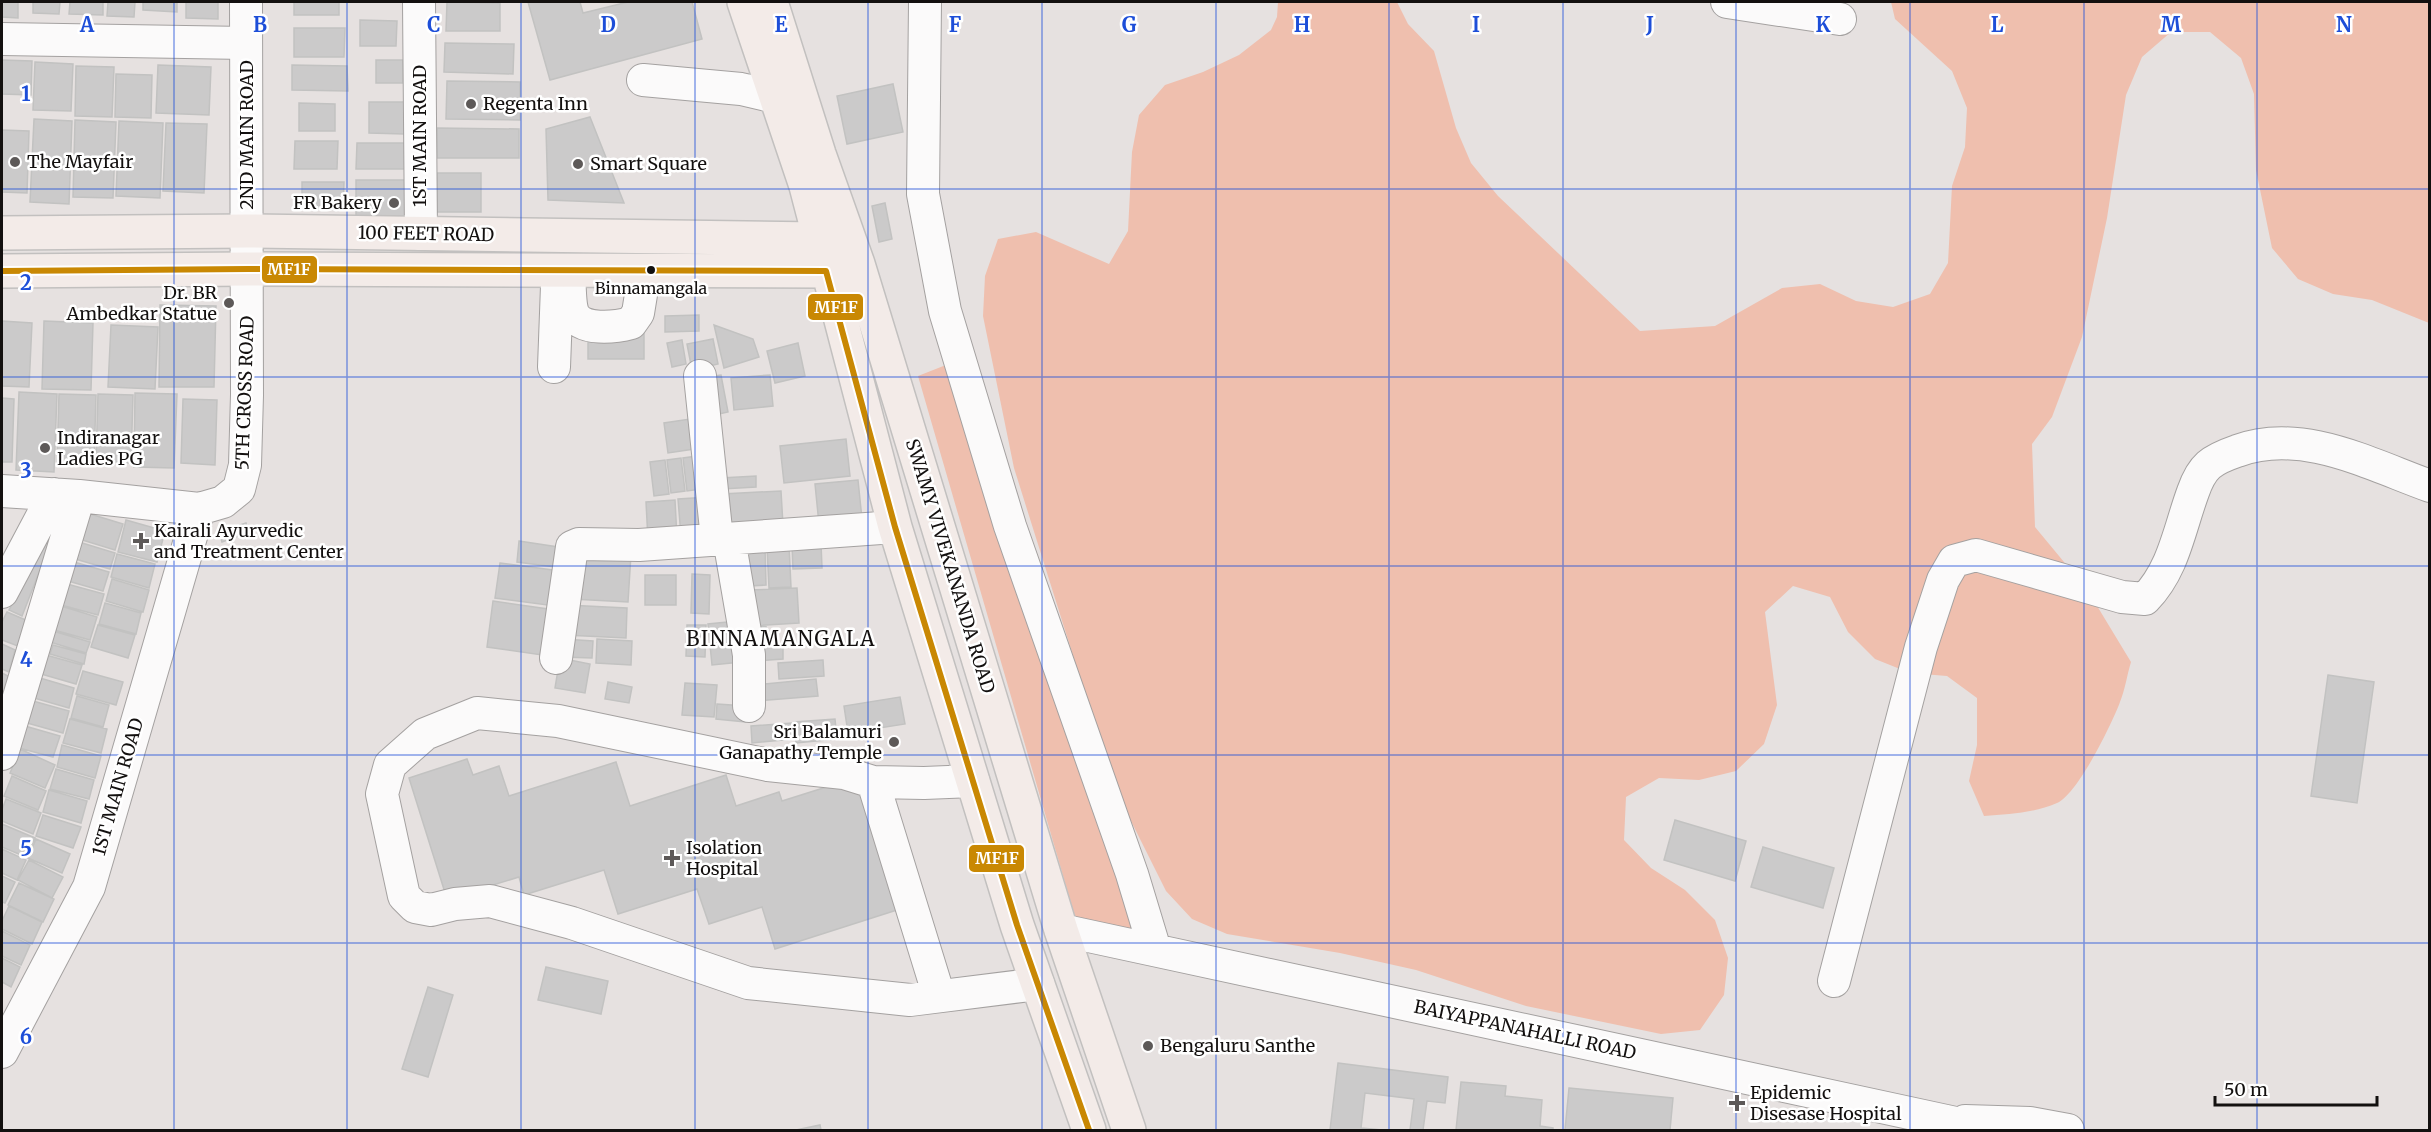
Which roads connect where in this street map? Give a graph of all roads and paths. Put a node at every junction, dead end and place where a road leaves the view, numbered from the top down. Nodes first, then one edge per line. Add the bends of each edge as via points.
1 (246, 2) edge
2 (419, 2) edge
3 (744, 2) edge
4 (771, 2) edge
5 (925, 2) edge
6 (1727, 2) edge
7 (1840, 19) dead end
8 (2, 39) edge
9 (246, 43) junction
10 (643, 80) dead end
11 (776, 97) junction
12 (248, 231) junction
13 (2, 233) edge
14 (421, 234) junction
15 (842, 247) junction
16 (248, 269) junction
17 (563, 270) junction
18 (645, 270) junction
19 (826, 270) junction
20 (2, 271) edge
21 (554, 367) dead end
22 (700, 376) dead end
23 (2430, 486) edge
24 (2, 491) edge
25 (66, 495) junction
26 (199, 508) junction
27 (895, 527) junction
28 (723, 539) junction
29 (2, 592) edge
30 (556, 658) dead end
31 (749, 706) dead end
32 (2, 754) edge
33 (973, 781) junction
34 (873, 782) junction
35 (1061, 930) junction
36 (1155, 950) junction
37 (1834, 981) dead end
38 (1038, 984) junction
39 (939, 996) junction
40 (2, 1052) edge
41 (1955, 1125) edge
42 (1089, 1131) edge
43 (1129, 1131) edge
44 (1988, 1131) edge
45 (2068, 1131) edge

1 - 9 street, 2ND MAIN ROAD
2 - 14 street, 1ST MAIN ROAD
3 - 11 main road, SWAMY VIVEKANANDA ROAD
4 - 15 main road, SWAMY VIVEKANANDA ROAD via 819,154
5 - 36 street via 922,194 945,311 1010,526
6 - 7 street
8 - 9 street
9 - 12 street, 2ND MAIN ROAD
10 - 11 street via 741,89
11 - 15 main road, SWAMY VIVEKANANDA ROAD via 806,186
12 - 13 main road, 100 FEET ROAD
12 - 14 main road, 100 FEET ROAD
12 - 16 street, 2ND MAIN ROAD
14 - 15 main road, 100 FEET ROAD
15 - 19 main road, SWAMY VIVEKANANDA ROAD
15 - 35 main road, SWAMY VIVEKANANDA ROAD
16 - 17 main road, 100 FEET ROAD
16 - 20 main road, 100 FEET ROAD
16 - 26 street, 5TH CROSS ROAD via 245,465 239,489 223,502
17 - 18 main road, 100 FEET ROAD
17 - 18 street via 573,314 582,323 619,326 631,323 638,312
17 - 21 street
18 - 19 main road, 100 FEET ROAD
19 - 27 main road, SWAMY VIVEKANANDA ROAD
22 - 28 street
23 - 37 street via 2314,446 2292,442 2254,444 2224,455 2202,469 2176,546 2159,584 2145,599 2122,597 1976,555 1954,561 1943,580 1921,647
24 - 25 street, 5TH CROSS ROAD
25 - 26 street, 5TH CROSS ROAD
25 - 29 street
25 - 32 street
26 - 40 street, 1ST MAIN ROAD via 89,887
27 - 28 street
27 - 33 main road, SWAMY VIVEKANANDA ROAD
28 - 30 street via 572,547
28 - 31 street via 749,655
33 - 34 street
33 - 38 main road, SWAMY VIVEKANANDA ROAD
34 - 39 street
34 - 39 street via 844,773 768,765 558,721 477,713 425,734 390,765 382,794 404,896 415,907 432,910 490,901 572,923 748,983 910,1000
35 - 36 street, BAIYAPPANAHALLI ROAD
35 - 43 main road, SWAMY VIVEKANANDA ROAD
36 - 41 street, BAIYAPPANAHALLI ROAD
38 - 39 street
38 - 42 main road, SWAMY VIVEKANANDA ROAD
41 - 44 street, BAIYAPPANAHALLI ROAD
41 - 45 street via 2030,1123

